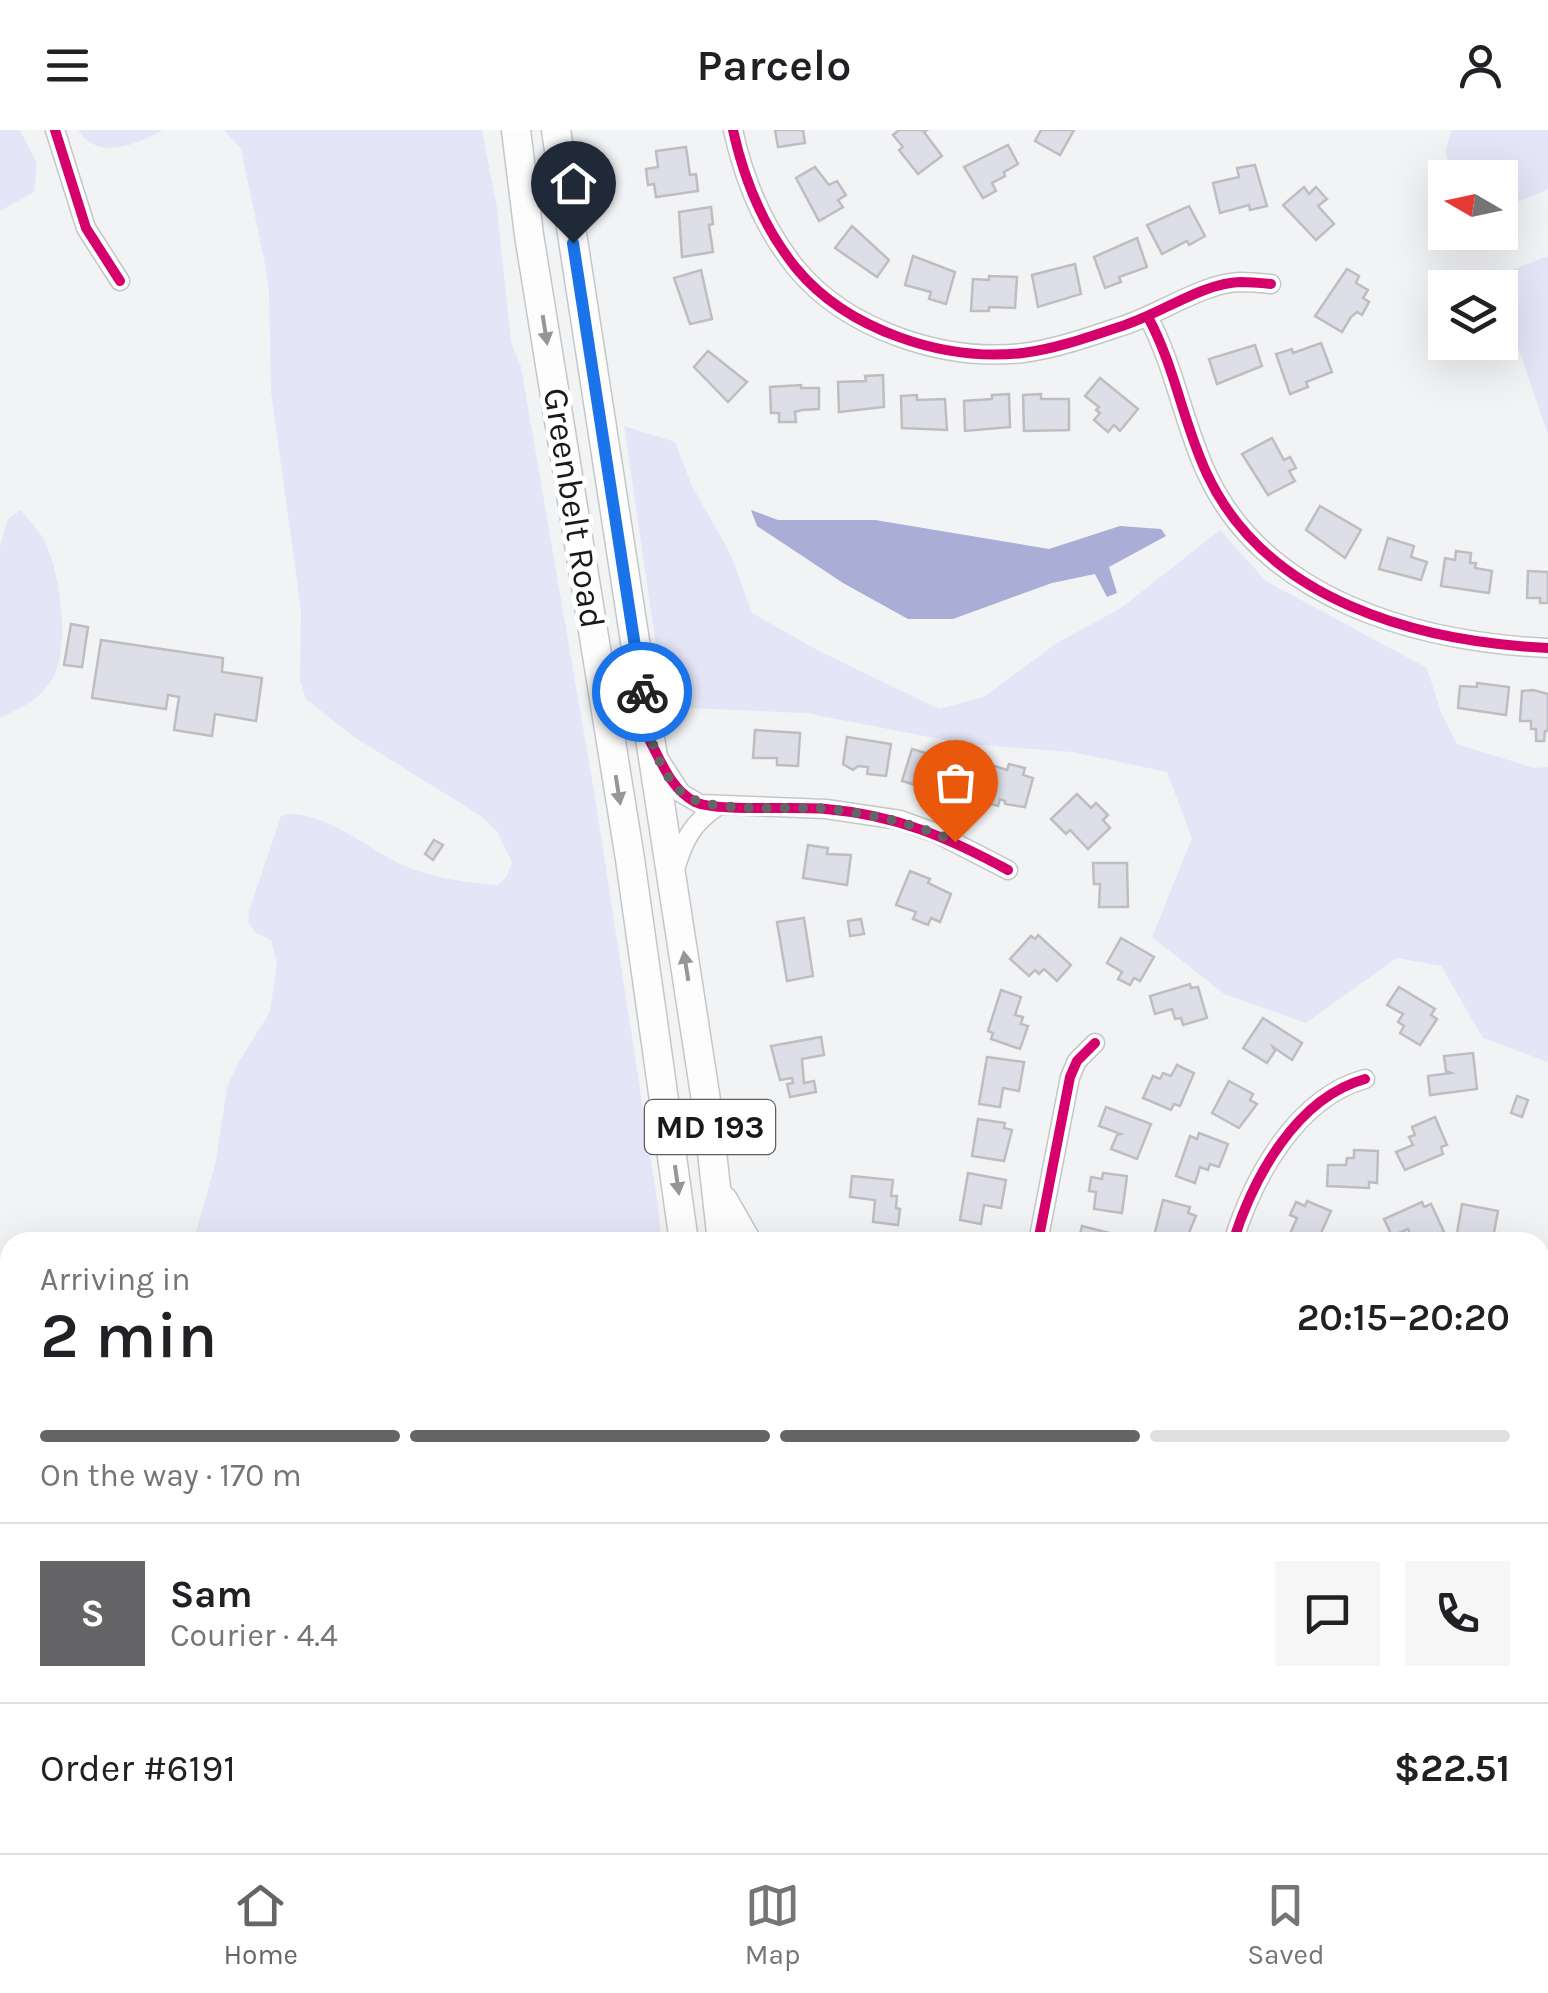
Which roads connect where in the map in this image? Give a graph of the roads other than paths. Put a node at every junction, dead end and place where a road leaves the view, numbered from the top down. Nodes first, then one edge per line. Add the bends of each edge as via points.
1 (55, 130) edge
2 (516, 130) edge
3 (556, 130) edge
4 (733, 130) edge
5 (120, 281) dead end
6 (1270, 284) dead end
7 (1148, 318) junction
8 (1548, 648) edge
9 (650, 740) junction
10 (718, 806) junction
11 (1008, 870) dead end
12 (672, 880) junction
13 (679, 920) junction
14 (639, 927) junction
15 (1094, 1043) dead end
16 (1365, 1079) dead end
17 (718, 1190) junction
18 (683, 1232) edge
19 (721, 1232) edge
20 (741, 1232) edge
21 (1040, 1232) edge
22 (1237, 1232) edge

1 - 5 street via 86,228
2 -> 14 main road, Greenbelt Road / MD 193
3 - 9 main road, Greenbelt Road / MD 193
4 - 7 street via 758,207 798,272 830,300 898,336 950,350 1026,352
6 - 7 street via 1216,287
7 - 8 street via 1217,494 1284,569 1332,598 1390,620 1464,640
9 - 10 street via 681,793
9 - 12 main road, Greenbelt Road / MD 193
10 - 11 street via 826,809 900,820
10 - 12 street via 684,838
12 - 13 main road, Greenbelt Road / MD 193
13 - 14 main road
17 -> 13 main road, Greenbelt Road / MD 193
14 -> 18 main road, Greenbelt Road / MD 193
15 - 21 street via 1070,1077
16 - 22 street via 1328,1093 1291,1132
17 - 19 main road, Greenbelt Road / MD 193
17 - 20 main road

